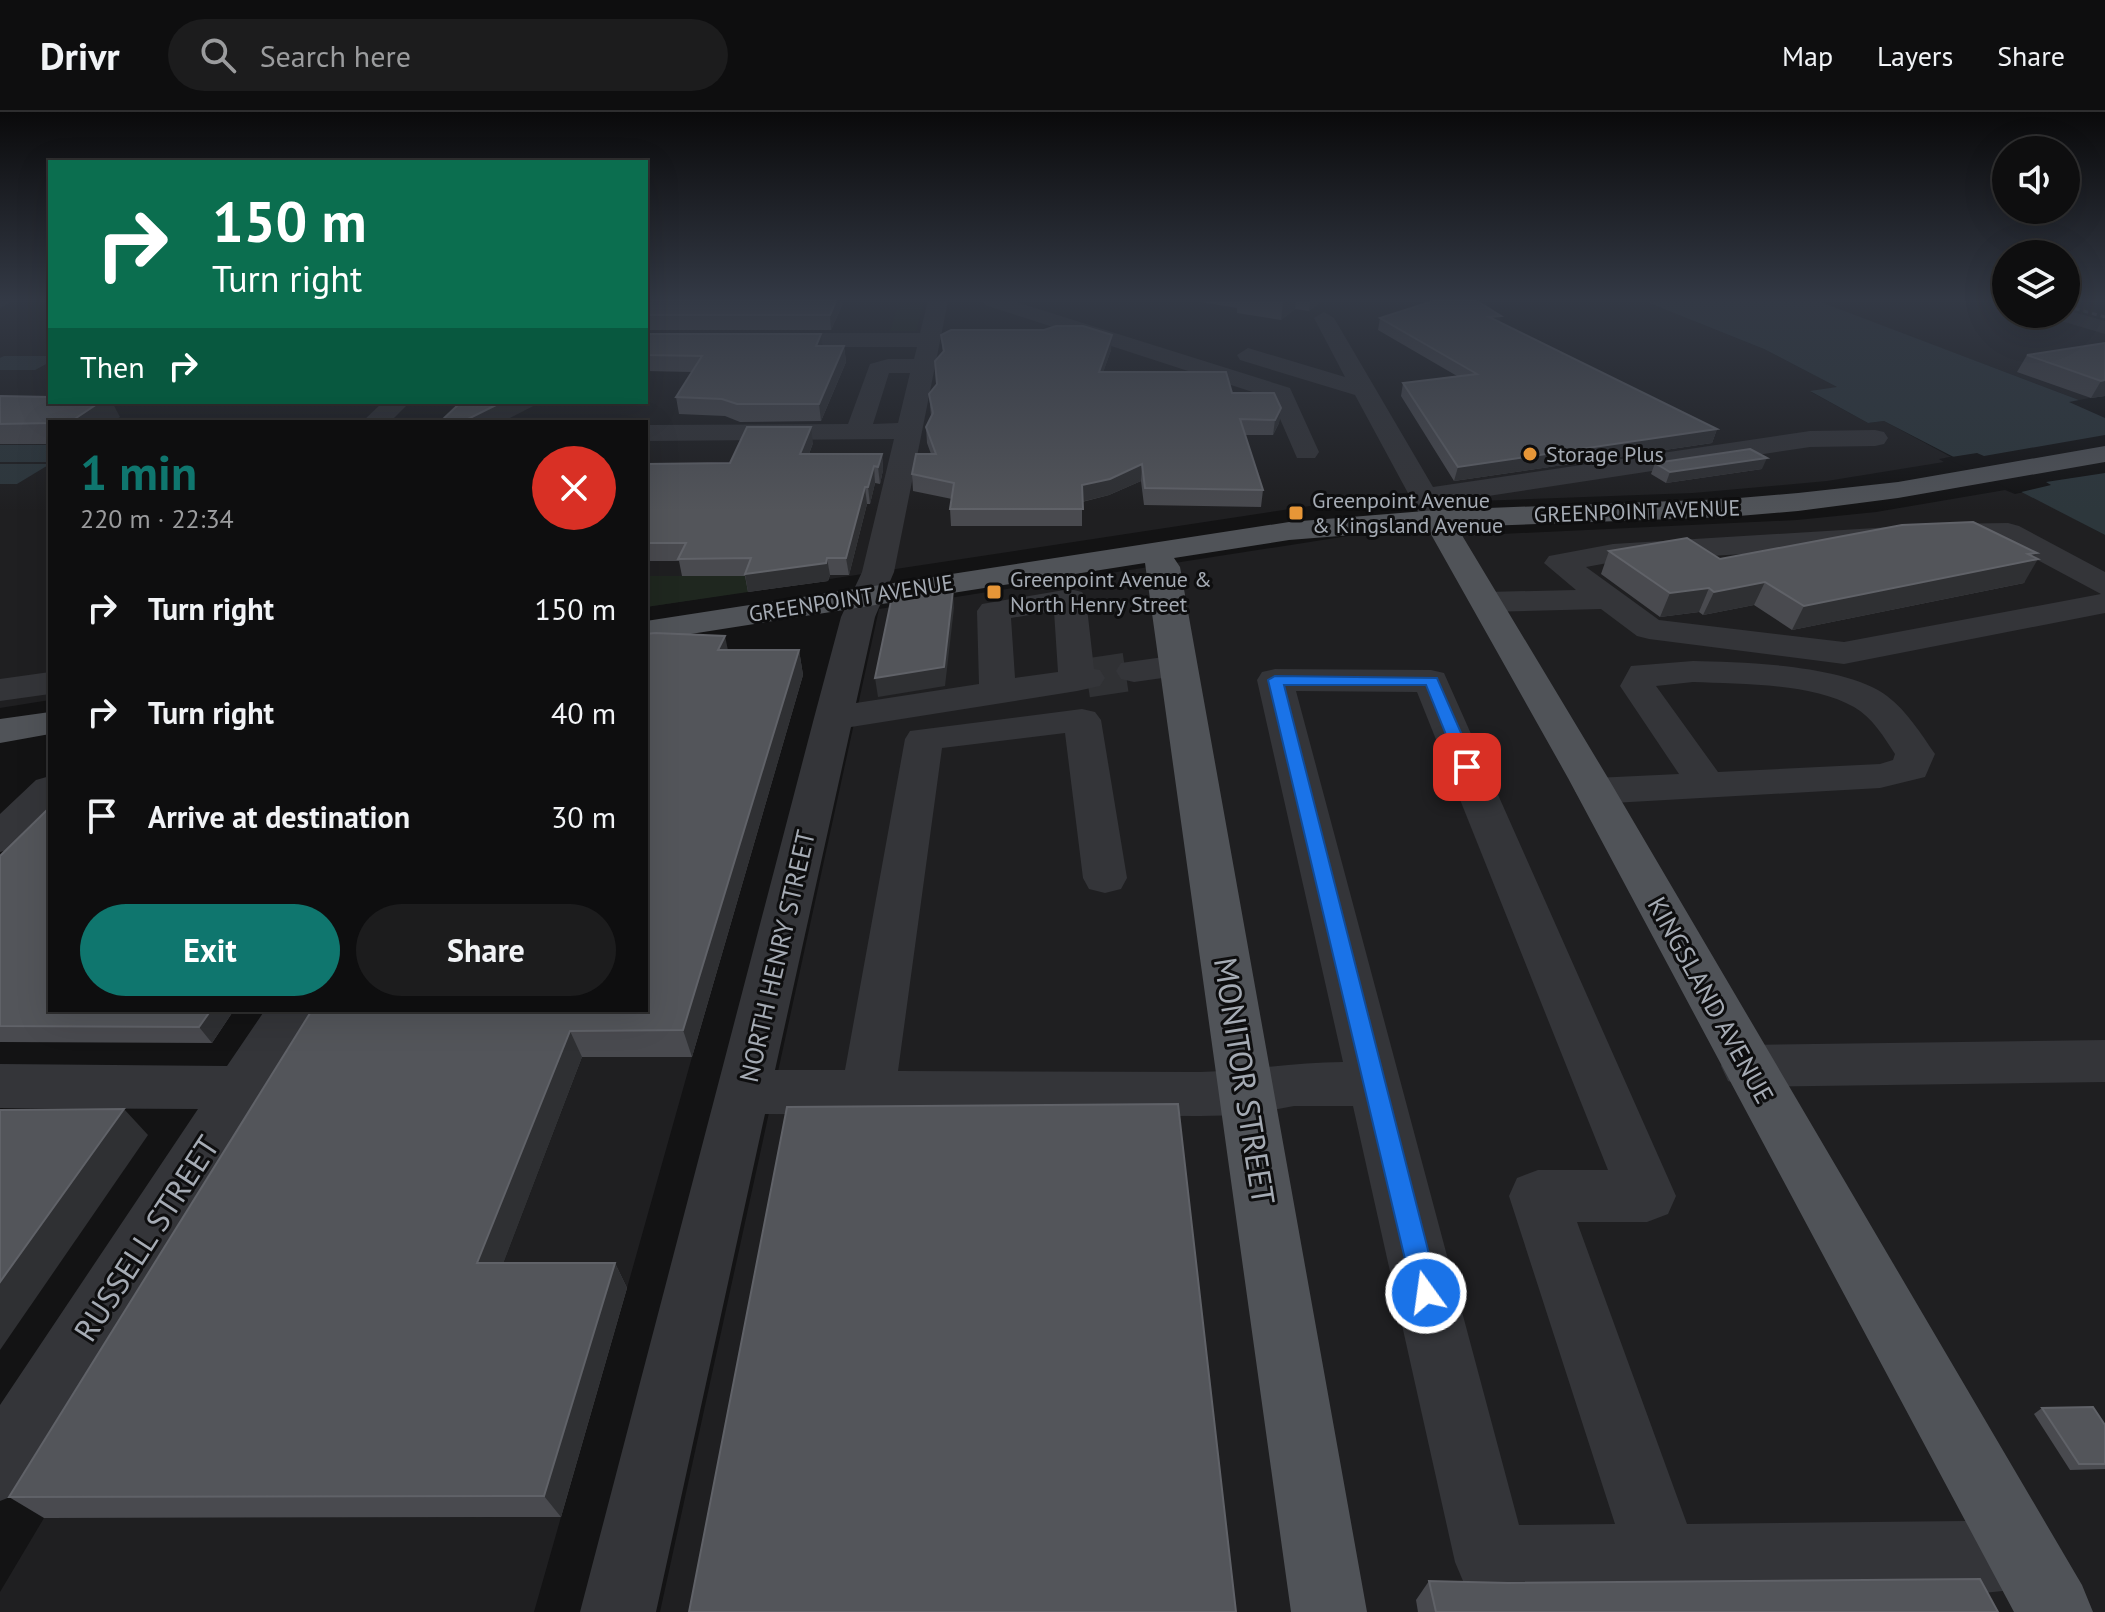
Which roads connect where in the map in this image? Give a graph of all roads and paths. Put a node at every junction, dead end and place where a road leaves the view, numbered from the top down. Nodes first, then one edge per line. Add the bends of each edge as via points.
1 (877, 371) edge
2 (924, 371) edge
3 (1212, 371) edge
4 (1302, 371) edge
5 (1353, 371) edge
6 (1364, 390) junction
7 (396, 404) edge
8 (377, 420) edge
9 (911, 431) junction
10 (858, 432) junction
11 (648, 433) edge
12 (1875, 438) dead end
13 (1306, 452) dead end
14 (2105, 454) edge
15 (1430, 507) junction
16 (1154, 552) junction
17 (2105, 585) edge
18 (868, 595) junction
19 (1607, 599) junction
20 (1486, 602) junction
21 (2105, 603) edge
22 (648, 631) edge
23 (48, 683) edge
24 (0, 690) edge
25 (998, 692) junction
26 (833, 718) junction
27 (48, 723) edge
28 (0, 731) edge
29 (1707, 786) junction
30 (48, 791) edge
31 (1595, 791) junction
32 (0, 838) edge
33 (1105, 878) dead end
34 (291, 1012) edge
35 (2105, 1061) edge
36 (1747, 1066) junction
37 (1374, 1084) junction
38 (0, 1086) edge
39 (242, 1088) junction
40 (744, 1092) junction
41 (868, 1093) junction
42 (1247, 1093) junction
43 (0, 1466) edge
44 (1664, 1561) junction
45 (2038, 1582) edge
46 (618, 1612) edge
47 (1329, 1612) edge

1 - 10 street
2 - 9 street, NORTH HENRY STREET
3 - 13 street via 1281,393
4 - 6 street
5 - 6 street, KINGSLAND AVENUE
6 - 15 street, KINGSLAND AVENUE
7 - 8 street
9 - 10 street
9 - 18 street, NORTH HENRY STREET
10 - 11 street
12 - 15 street, GREENPOINT AVENUE via 1810,439 1473,491
14 - 15 main road, GREENPOINT AVENUE via 1773,504 1667,511
15 - 16 main road, GREENPOINT AVENUE
15 - 20 main road, KINGSLAND AVENUE
16 - 18 main road, GREENPOINT AVENUE
16 - 42 main road, MONITOR STREET via 1164,567 1156,668
17 - 19 street via 2008,532 1613,553 1560,563
18 - 22 main road, GREENPOINT AVENUE
18 - 26 street, NORTH HENRY STREET
19 - 20 street
19 - 21 street via 1649,629 1844,653
20 - 31 main road, KINGSLAND AVENUE
23 - 24 street
25 - 25 street via 1082,679 1070,599 994,611
25 - 26 street
26 - 40 street, NORTH HENRY STREET
27 - 28 main road
29 - 29 street via 1880,776 1911,768 1915,754 1891,718 1842,687 1805,680 1644,674 1638,686
29 - 31 street
30 - 32 street
31 - 36 main road, KINGSLAND AVENUE
33 - 41 street via 1082,720 924,739
34 - 39 street, RUSSELL STREET
35 - 36 street
36 - 45 main road, KINGSLAND AVENUE
37 - 42 street via 1294,1084
37 - 44 street via 1492,1562
37 - 44 street via 1275,680 1431,681 1647,1196 1538,1196
38 - 39 street
39 - 43 street, RUSSELL STREET
40 - 41 street
40 - 46 street, NORTH HENRY STREET
41 - 42 street
42 - 47 main road, MONITOR STREET
44 - 45 street via 1965,1558

